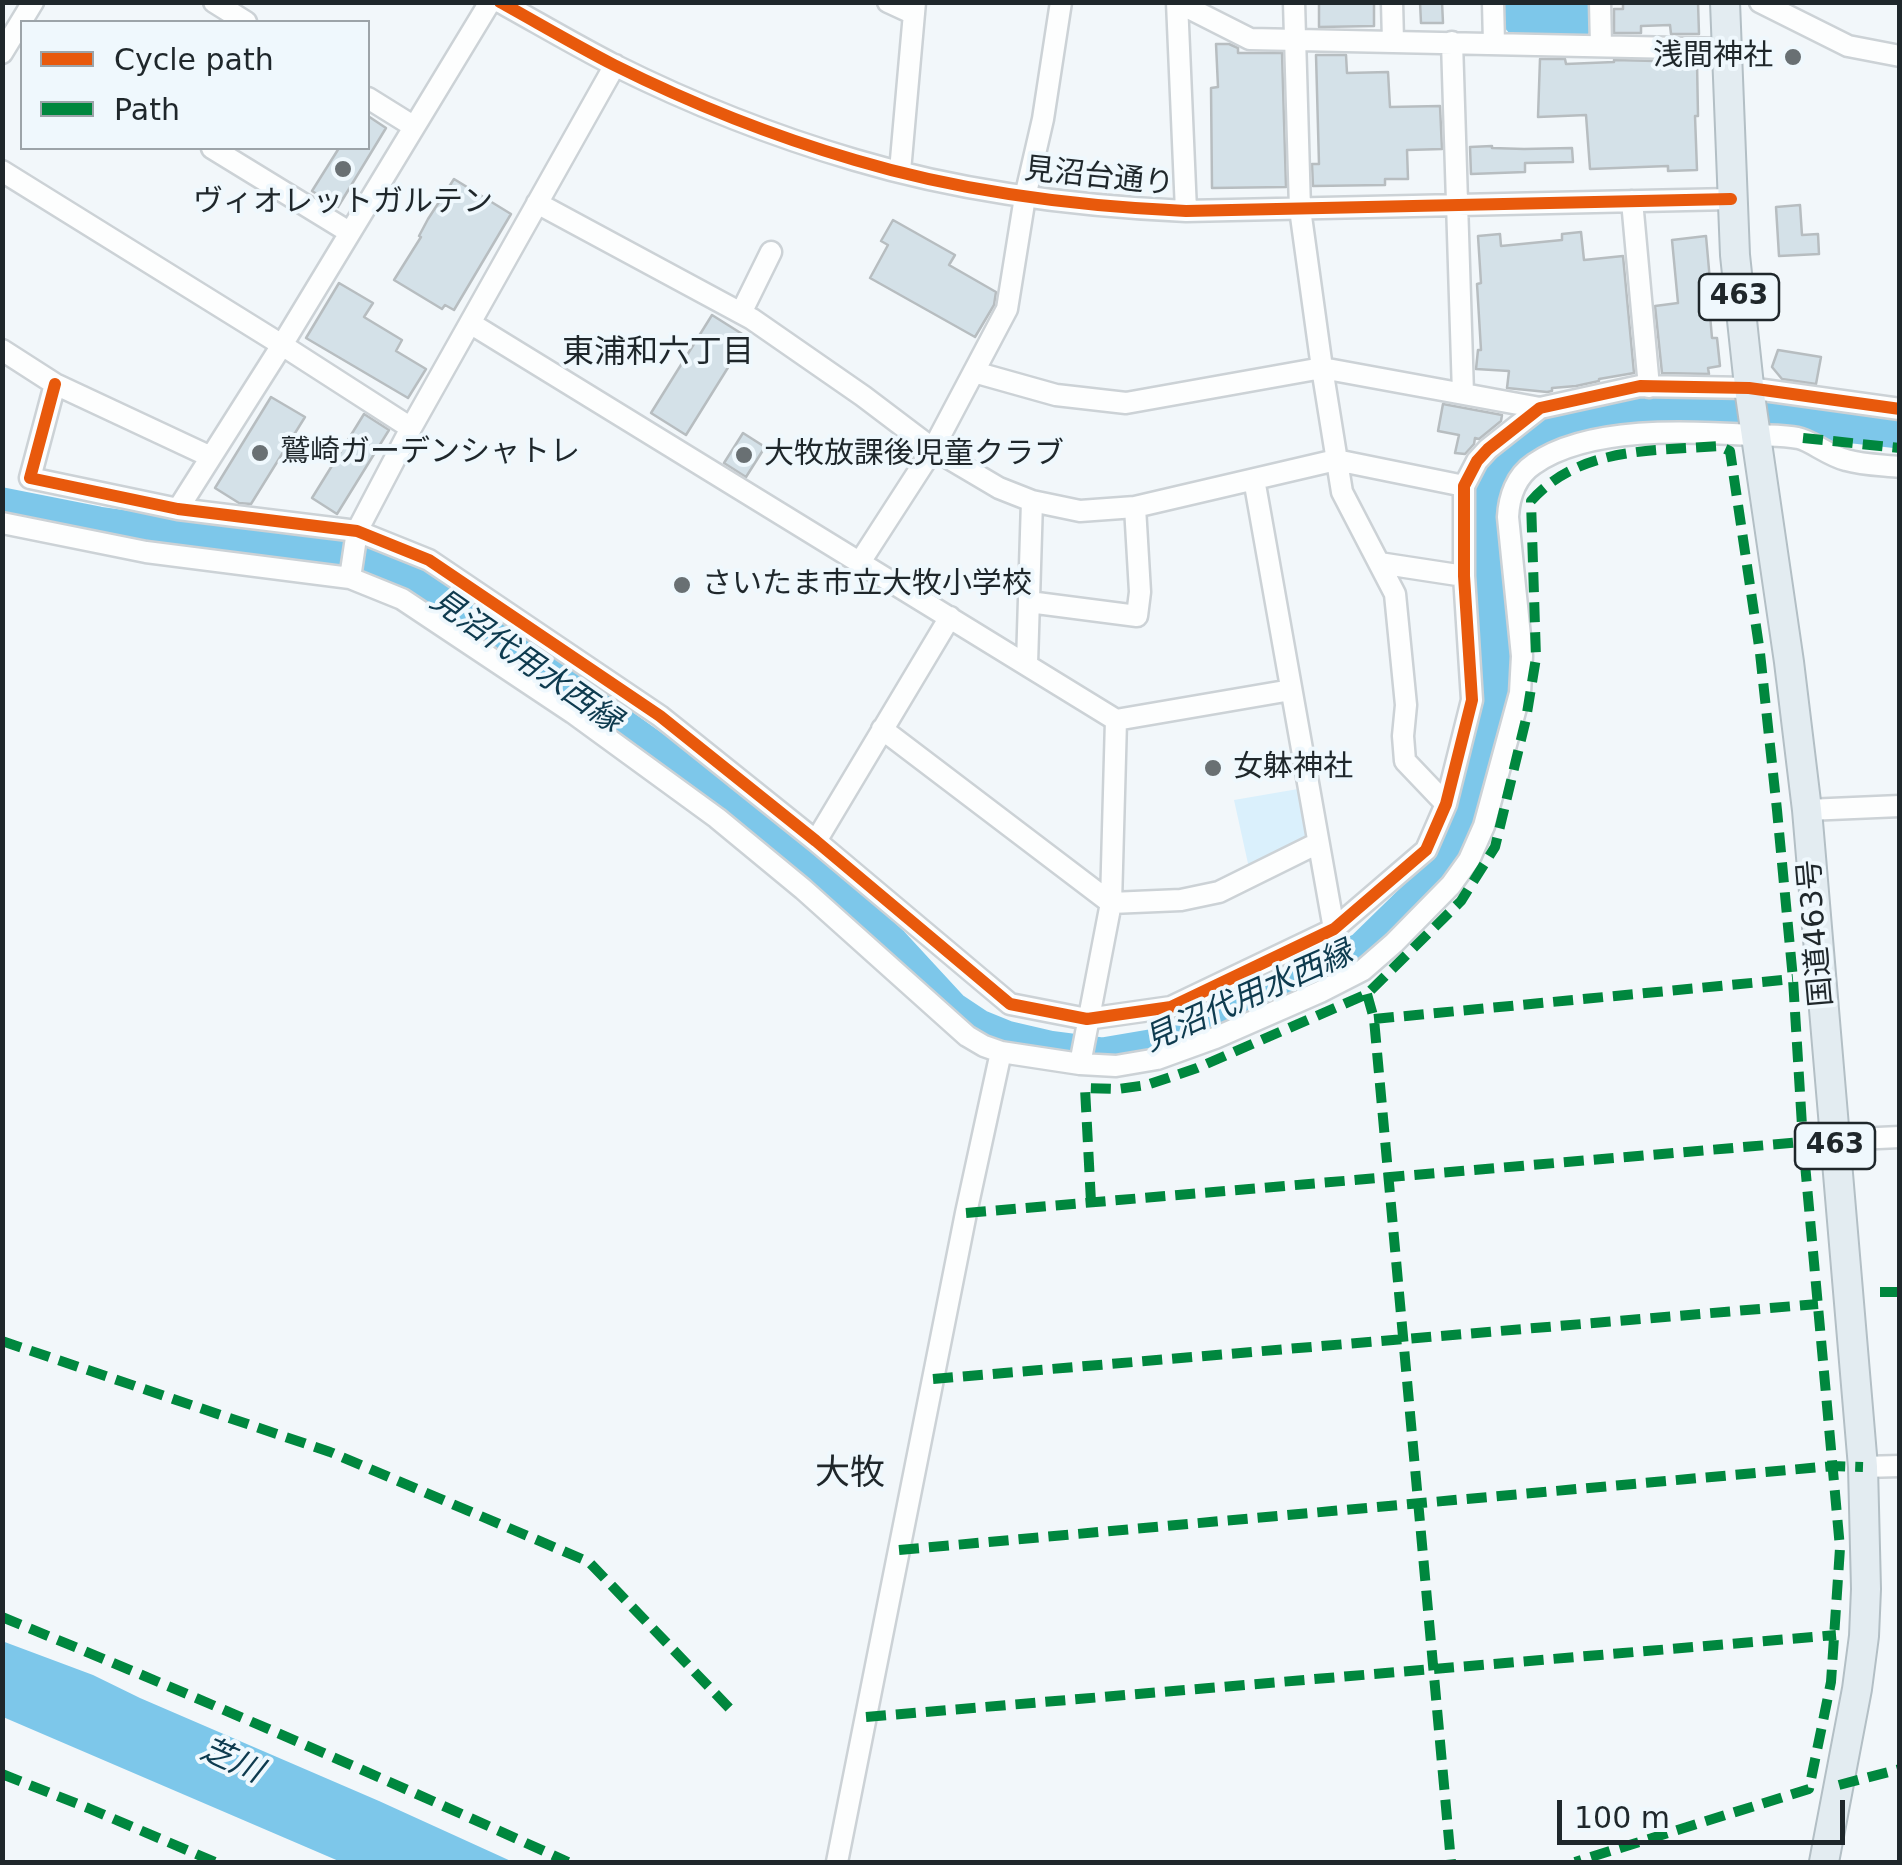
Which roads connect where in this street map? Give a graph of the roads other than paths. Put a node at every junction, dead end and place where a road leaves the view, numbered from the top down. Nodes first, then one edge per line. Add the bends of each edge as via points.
1 (214, 2) edge
2 (490, 2) edge
3 (500, 2) edge
4 (888, 2) edge
5 (1061, 2) edge
6 (1177, 2) edge
7 (1294, 2) edge
8 (1392, 2) edge
9 (1492, 2) edge
10 (1600, 2) edge
11 (1726, 2) edge
12 (1760, 2) edge
13 (914, 8) edge
14 (243, 20) edge
15 (20, 29) edge
16 (1295, 40) junction
17 (1393, 41) junction
18 (1452, 42) junction
19 (1494, 43) junction
20 (1601, 45) junction
21 (1727, 49) junction
22 (2, 53) edge
23 (1900, 56) edge
24 (615, 65) junction
25 (370, 99) edge
26 (413, 126) junction
27 (215, 150) edge
28 (2, 171) edge
29 (900, 172) junction
30 (1026, 197) junction
31 (1731, 199) junction
32 (1632, 201) junction
33 (537, 203) junction
34 (1457, 205) junction
35 (1300, 209) junction
36 (1186, 212) junction
37 (349, 232) junction
38 (771, 252) dead end
39 (741, 313) junction
40 (470, 324) junction
41 (282, 344) junction
42 (2, 350) edge
43 (1322, 368) junction
44 (974, 372) junction
45 (55, 384) junction
46 (1648, 386) junction
47 (1749, 392) junction
48 (1463, 394) junction
49 (1540, 408) junction
50 (1900, 409) edge
51 (411, 428) junction
52 (1755, 432) junction
53 (932, 448) junction
54 (211, 457) junction
55 (1336, 460) junction
56 (1900, 467) edge
57 (1254, 479) junction
58 (1464, 486) junction
59 (1032, 501) junction
60 (1136, 507) junction
61 (178, 509) junction
62 (2, 524) edge
63 (356, 540) junction
64 (860, 562) junction
65 (1379, 563) junction
66 (1464, 576) junction
67 (350, 578) junction
68 (1028, 602) junction
69 (950, 617) junction
70 (1026, 664) junction
71 (1290, 690) junction
72 (1116, 720) junction
73 (882, 729) junction
74 (1446, 804) junction
75 (1900, 806) edge
76 (1807, 810) junction
77 (816, 840) junction
78 (1318, 843) junction
79 (1111, 903) junction
80 (1334, 929) junction
81 (1088, 1019) junction
82 (1001, 1052) junction
83 (1080, 1064) junction
84 (1900, 1137) edge
85 (1835, 1140) junction
86 (1900, 1466) edge
87 (1863, 1467) junction
88 (837, 1862) edge
89 (1824, 1862) edge

1 - 14 street
2 - 26 street
3 - 24 street, 見沼台通り
4 - 13 street
5 - 30 street
6 - 16 street via 1250,38
6 - 36 street
7 - 16 street
8 - 17 street
9 - 19 street
10 - 20 street
11 - 21 highway, 国道463号 / 463
12 - 23 street via 1848,46
13 - 29 street
15 - 22 street
16 - 17 street
16 - 35 street
17 - 18 street
18 - 19 street
18 - 34 street
19 - 20 street
20 - 21 street
21 - 31 highway, 国道463号 / 463
24 - 29 street, 見沼台通り via 753,125
24 - 33 street
25 - 26 street
26 - 37 street
27 - 37 street
28 - 41 street
29 - 30 street, 見沼台通り
30 - 36 street, 見沼台通り
30 - 44 street via 1008,309
31 - 32 street, 見沼台通り
31 - 47 highway, 国道463号 / 463
32 - 34 street, 見沼台通り
32 - 46 street
33 - 39 street
33 - 40 street
34 - 35 street, 見沼台通り
34 - 48 street
35 - 36 street, 見沼台通り
35 - 43 street
37 - 41 street
38 - 39 street
39 - 53 street
40 - 51 street
40 - 64 street
41 - 51 street
41 - 54 street
42 - 45 street
43 - 44 street via 1126,403 1056,395
43 - 48 street
43 - 55 street
44 - 53 street
45 - 54 street
45 - 61 street via 30,478
46 - 47 street
46 - 49 street
47 - 50 street
47 - 52 highway, 国道463号 / 463
48 - 49 street
49 - 58 street via 1488,448
51 - 63 street
52 - 56 street via 1803,438 1847,461
52 - 76 highway, 国道463号 / 463
52 - 83 street via 1602,438 1531,465 1516,483 1508,517 1520,694 1469,860 1363,970 1157,1059
53 - 59 street
53 - 64 street
54 - 61 street
55 - 57 street
55 - 58 street
55 - 65 street via 1342,492
57 - 60 street
57 - 71 street
58 - 66 street
59 - 60 street via 1080,511
59 - 68 street
60 - 68 street via 1136,616
61 - 63 street
62 - 67 street via 146,552
63 - 67 street
63 - 77 street via 429,560 660,716
64 - 69 street
65 - 66 street
65 - 74 street via 1395,594 1405,761
66 - 74 street via 1472,700
67 - 82 street via 402,598 573,713 803,888 967,1036
68 - 70 street
69 - 70 street
69 - 73 street
70 - 72 street
71 - 72 street
71 - 78 street
72 - 79 street
73 - 77 street
73 - 79 street
74 - 80 street via 1426,850
75 - 76 street
76 - 85 highway, 国道463号 / 463
77 - 81 street via 1010,1004
78 - 79 street via 1219,892
78 - 80 street
79 - 81 street
80 - 81 street via 1171,1007
81 - 83 street
82 - 83 street
82 - 88 street
84 - 85 street
85 - 87 highway, 国道463号 / 463
86 - 87 street
87 - 89 highway, 国道463号 / 463 via 1864,1636

